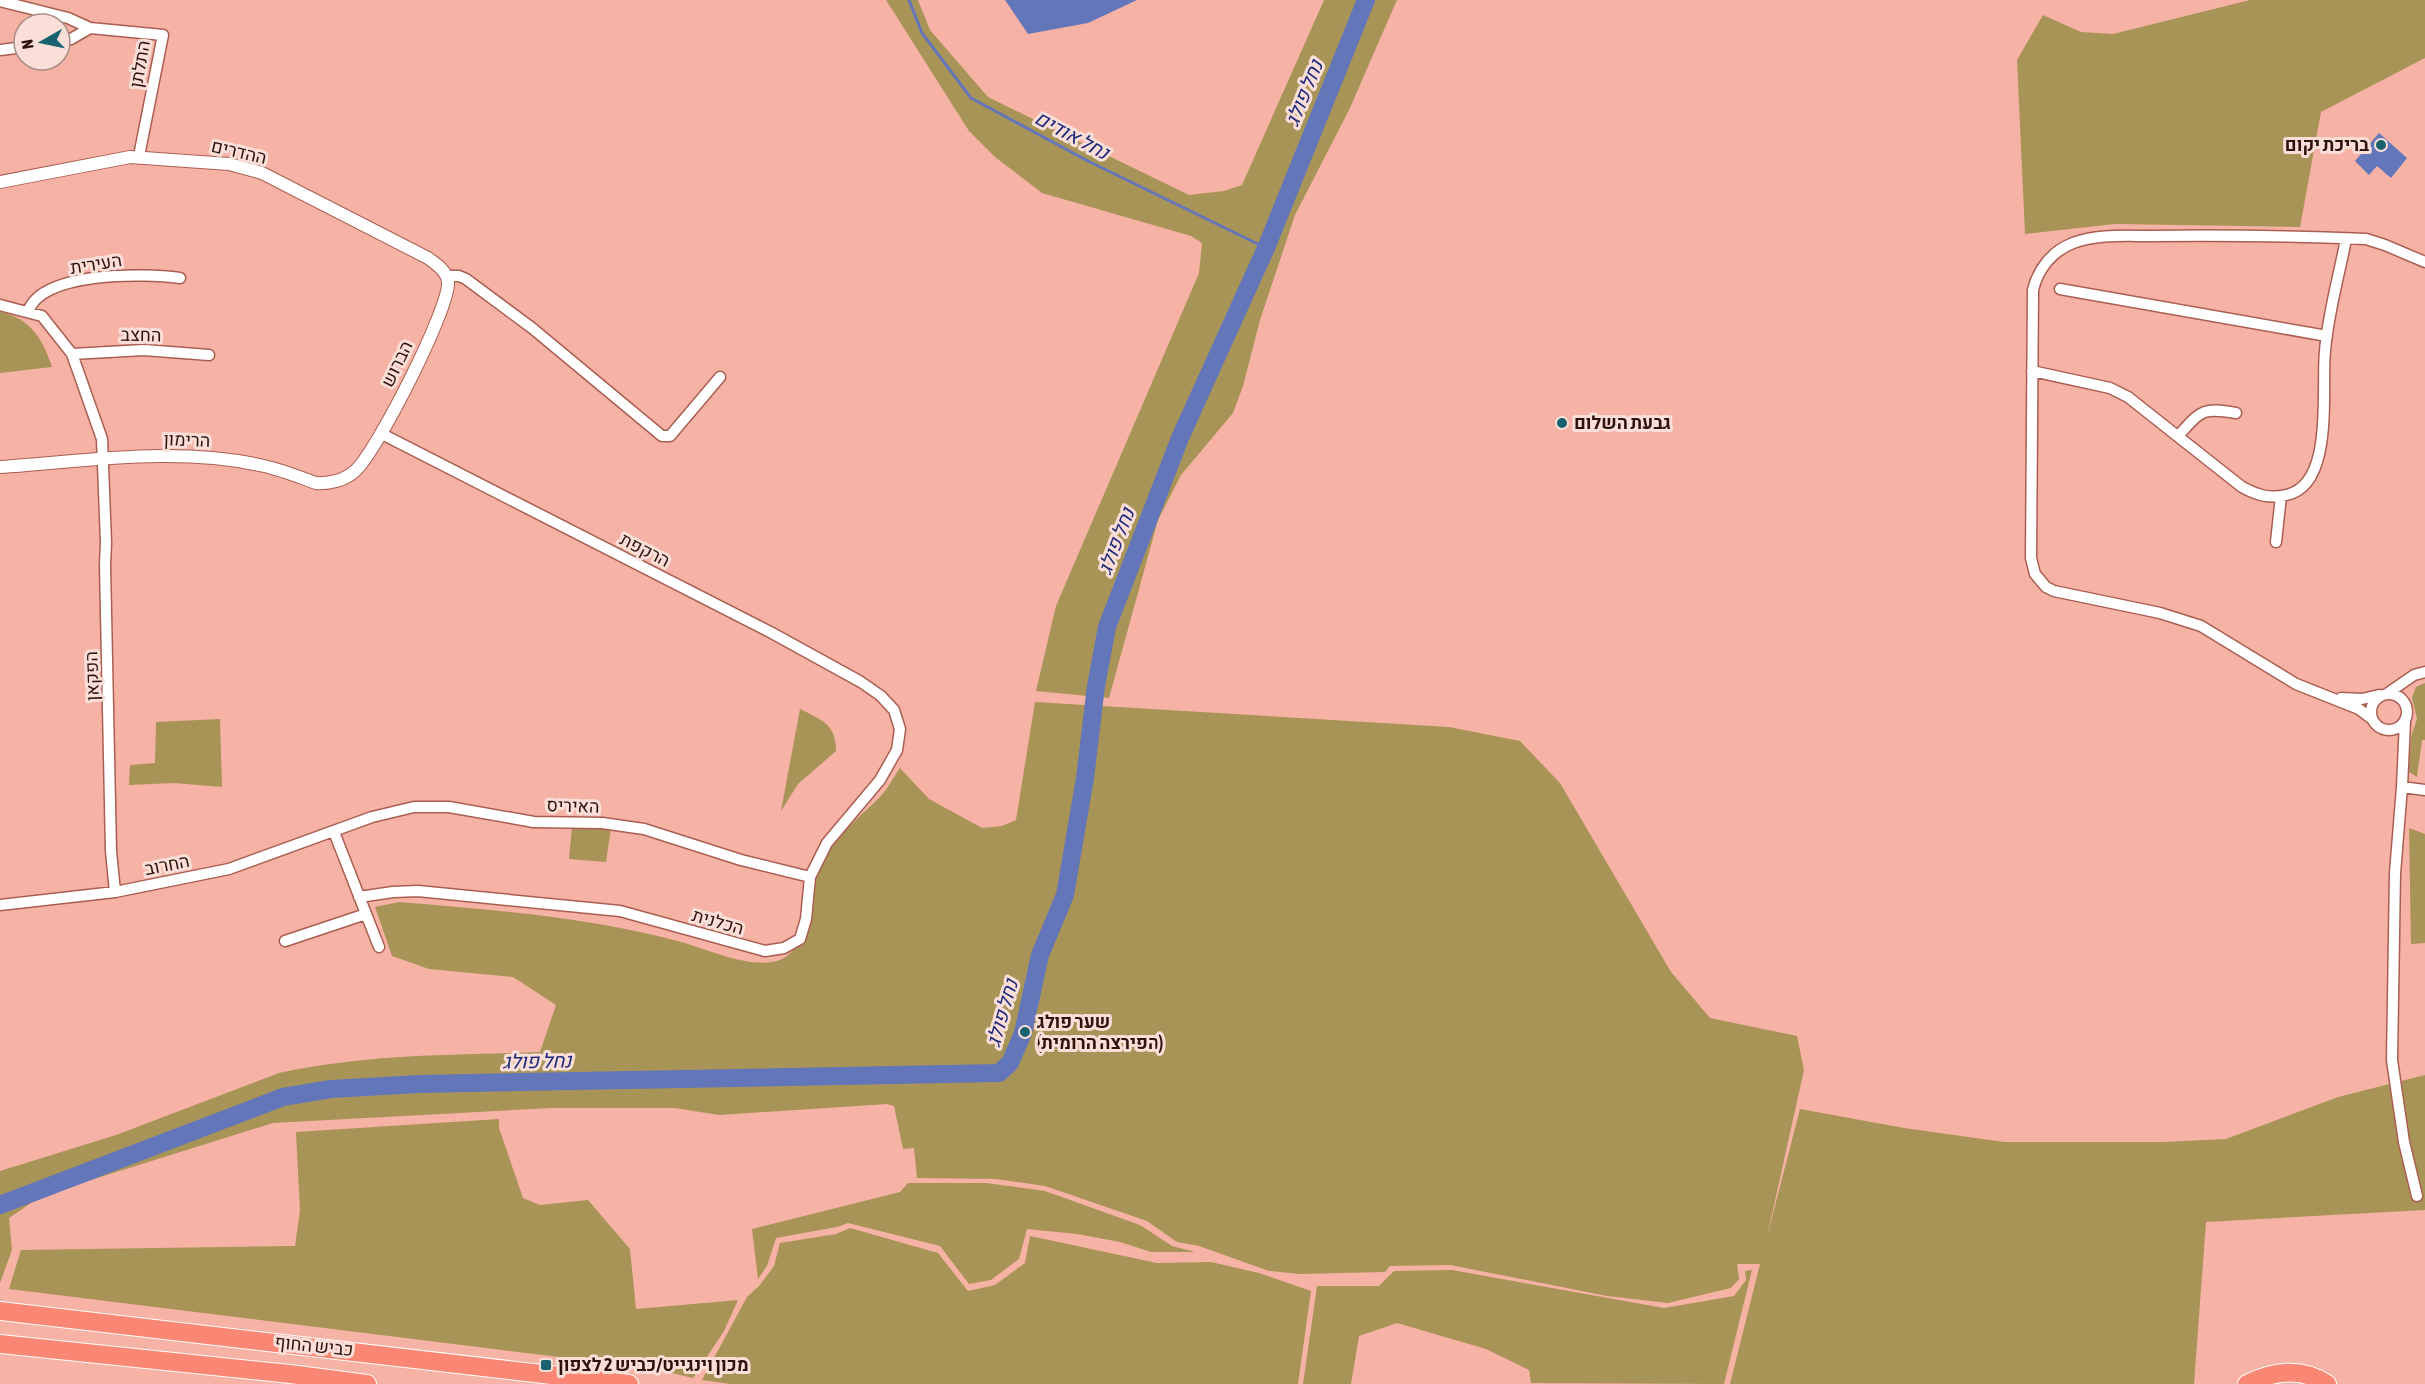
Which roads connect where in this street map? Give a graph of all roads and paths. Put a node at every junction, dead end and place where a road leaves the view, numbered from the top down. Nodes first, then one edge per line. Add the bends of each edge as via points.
1 (0, 1) edge
2 (90, 28) junction
3 (72, 38) edge
4 (139, 156) junction
5 (0, 182) edge
6 (2346, 239) junction
7 (2425, 262) edge
8 (447, 276) junction
9 (180, 278) dead end
10 (2060, 289) dead end
11 (0, 305) edge
12 (28, 312) junction
13 (2327, 336) junction
14 (72, 354) junction
15 (209, 355) dead end
16 (2032, 371) junction
17 (720, 377) dead end
18 (2236, 413) dead end
19 (382, 435) junction
20 (2178, 436) junction
21 (104, 459) junction
22 (363, 462) joint
23 (0, 466) edge
24 (2281, 496) junction
25 (2276, 542) dead end
26 (2420, 674) edge
27 (2384, 694) junction
28 (2332, 698) junction
29 (2405, 702) junction
30 (889, 704) joint
31 (2372, 719) junction
32 (2405, 721) junction
33 (2385, 730) junction
34 (2402, 761) junction
35 (2402, 787) junction
36 (2425, 790) edge
37 (334, 832) junction
38 (810, 878) junction
39 (115, 892) junction
40 (359, 897) junction
41 (0, 905) edge
42 (366, 914) junction
43 (285, 941) dead end
44 (379, 947) dead end
45 (2417, 1196) dead end
46 (0, 1311) edge
47 (0, 1344) edge
48 (367, 1384) edge
49 (629, 1384) edge
50 (2247, 1384) edge
51 (2327, 1384) edge

1 - 2 street, התלתן via 68,18
2 - 3 street
2 - 4 street, התלתן via 163,35
4 - 5 street, ההדרים
4 - 8 street, ההדרים via 230,164 262,173 428,258
6 - 7 street via 2366,239
6 - 13 street
6 - 16 street via 2199,235 2110,237 2074,243 2051,257 2036,279
8 - 17 street via 466,279 532,328 662,436 670,436
8 - 19 street, הברוש via 443,310
9 - 12 street, העירית via 146,275 86,280 43,292
10 - 13 street
11 - 12 street
12 - 14 street, הפקאן via 42,316
13 - 24 street via 2321,446 2310,479 2298,492
14 - 15 street, החצב via 144,350
14 - 21 street, הפקאן via 102,439
16 - 20 street via 2110,388 2133,400
16 - 28 street via 2031,558 2040,581 2063,595 2160,613 2201,626 2296,684
18 - 20 street via 2203,411
19 - 22 street, הברוש
19 - 30 street, הרקפת via 772,633 861,682
20 - 24 street via 2242,487 2266,496
21 - 22 street, הרימון via 169,456 226,460 265,466 325,484 347,476
21 - 23 street, הרימון
21 - 39 street, הפקאן
24 - 25 street
26 - 27 street
26 - 29 street via 2407,688
27 - 28 street via 2362,699
27 - 29 street via 2396,694
27 - 31 street via 2371,708
28 - 31 street via 2366,712
29 - 32 street
30 - 38 street, הכלנית via 900,722 897,750 880,780 827,843
31 - 33 street
32 - 33 street via 2397,729
32 - 34 street
33 - 34 street via 2398,747
34 - 35 street
35 - 36 street
35 - 45 street via 2395,873 2392,1060
37 - 38 street, האיריס via 388,812 449,807 534,822 602,823 644,829
37 - 39 street, החרוב via 229,869
37 - 40 street
38 - 40 street, הכלנית via 800,939 784,948 765,951 611,910 418,891
39 - 41 street, החרוב
40 - 42 street
42 - 43 street
42 - 44 street
46 - 49 highway, כביש החוף
47 - 48 highway, כביש החוף
50 - 51 highway via 2285,1372 2311,1376

